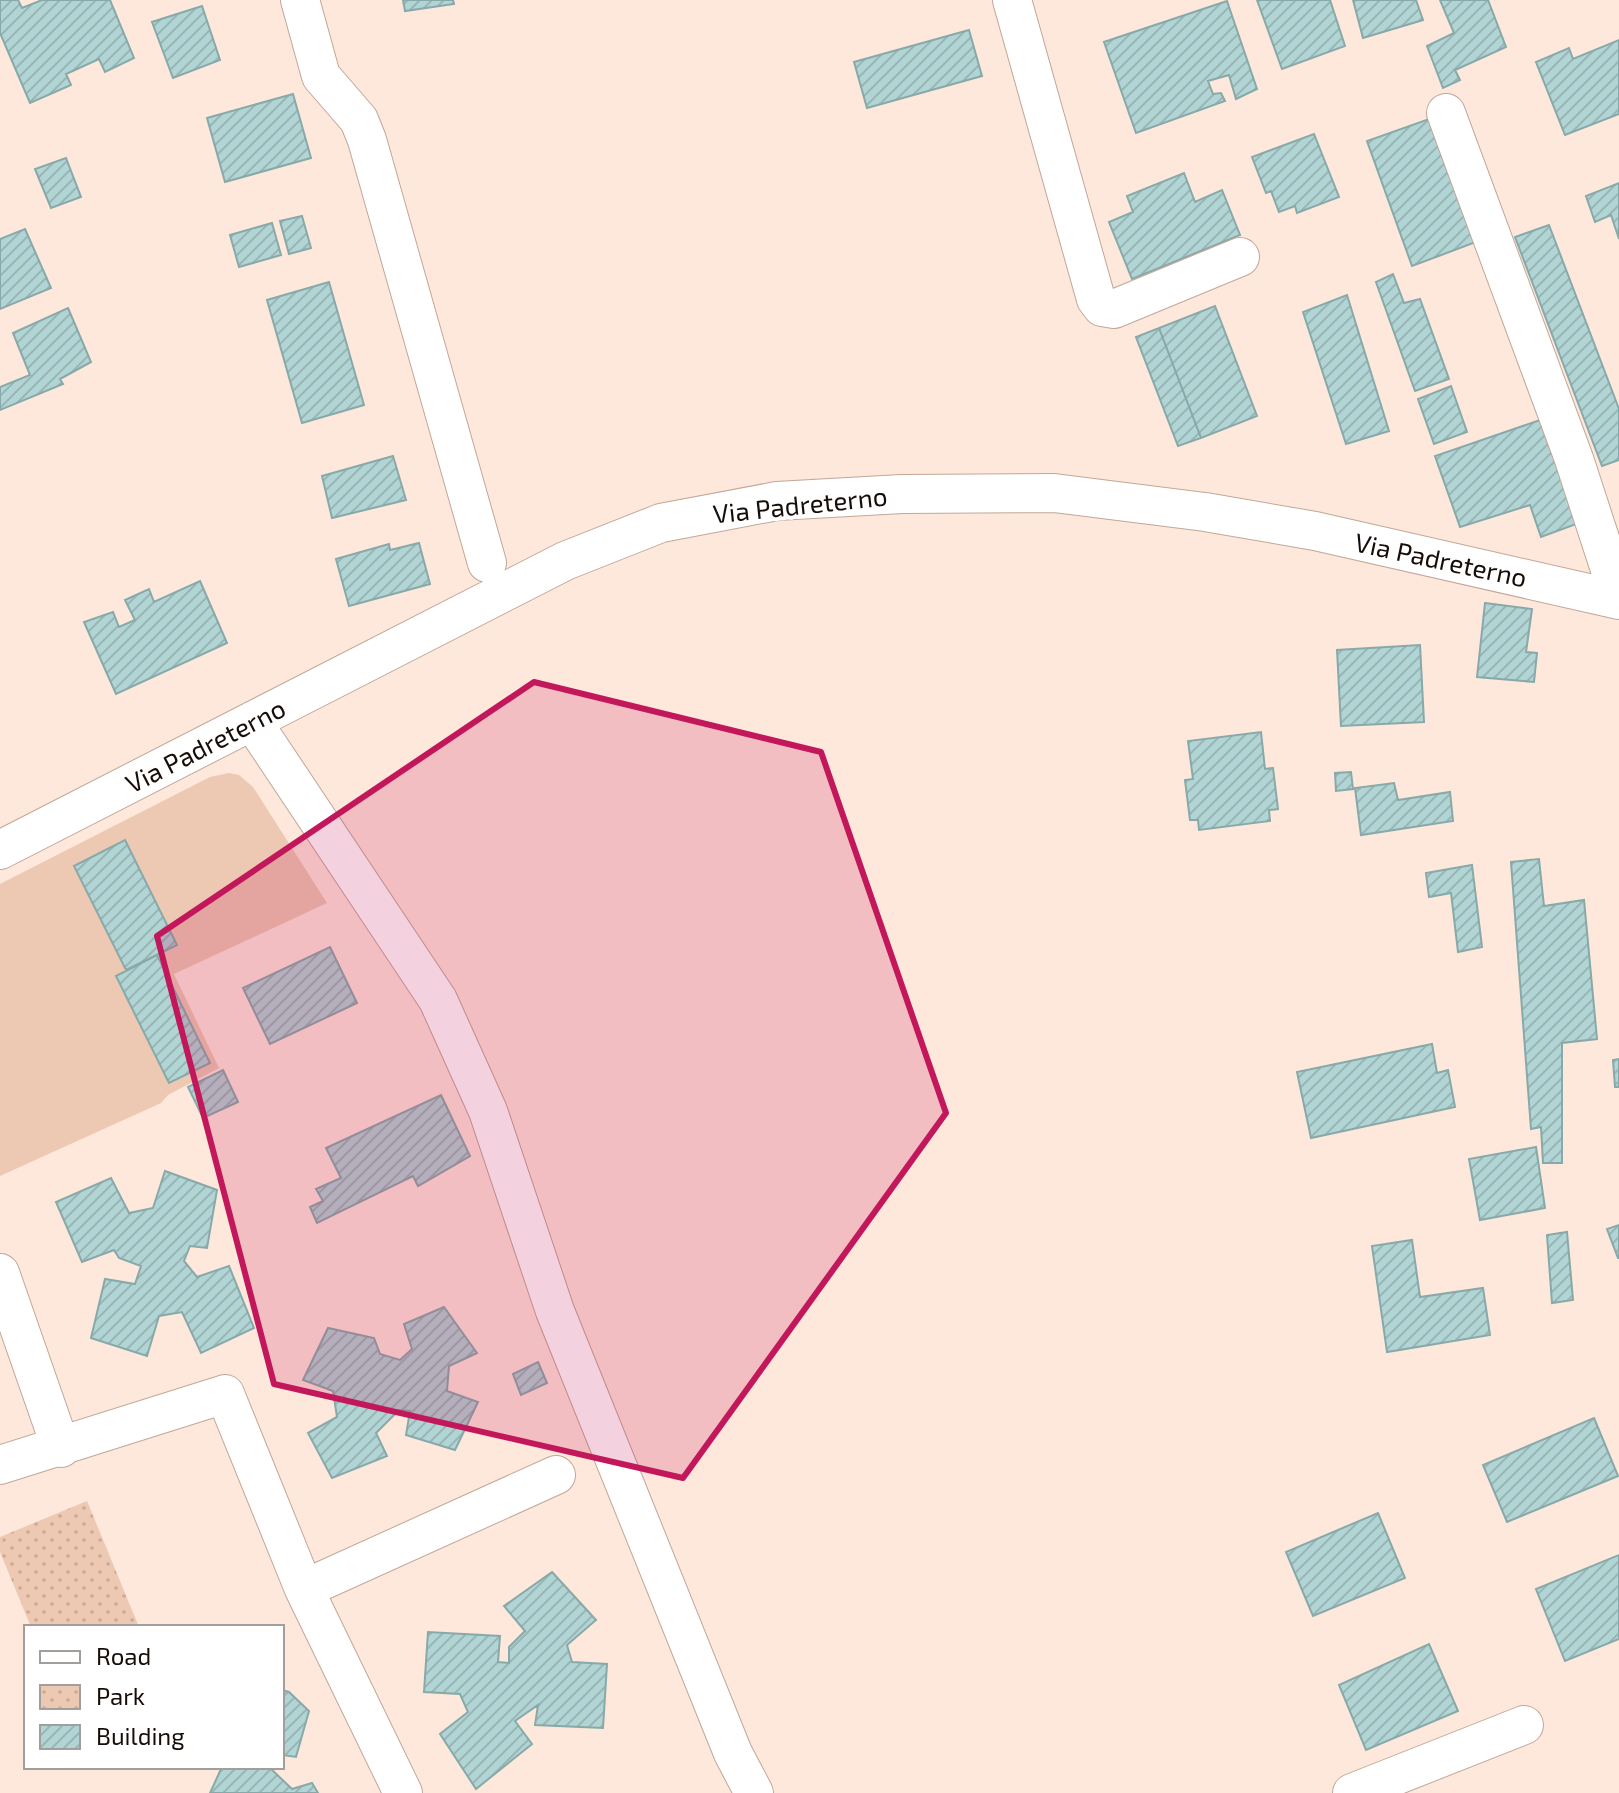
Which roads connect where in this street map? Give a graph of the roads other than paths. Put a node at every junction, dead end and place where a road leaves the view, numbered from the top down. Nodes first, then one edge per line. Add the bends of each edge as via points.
1 (300, 0) edge
2 (1012, 0) edge
3 (1446, 113) dead end
4 (1240, 257) dead end
5 (487, 563) dead end
6 (1619, 598) edge
7 (252, 721) junction
8 (0, 850) edge
9 (0, 1273) edge
10 (61, 1448) junction
11 (0, 1465) edge
12 (556, 1475) dead end
13 (304, 1589) junction
14 (1524, 1725) dead end
15 (403, 1793) edge
16 (754, 1793) edge
17 (1352, 1793) edge

1 - 5 street via 321,76 359,120 367,140
2 - 4 street via 1102,307 1114,309
3 - 6 street via 1574,459
6 - 7 street, Via Padreterno via 1315,531 1054,493 777,501 661,523 565,561
7 - 8 street, Via Padreterno
7 - 16 street via 438,1000 488,1111 560,1326 733,1753
9 - 10 street
10 - 11 street
10 - 13 street via 225,1394
12 - 13 street
13 - 15 street
14 - 17 street

